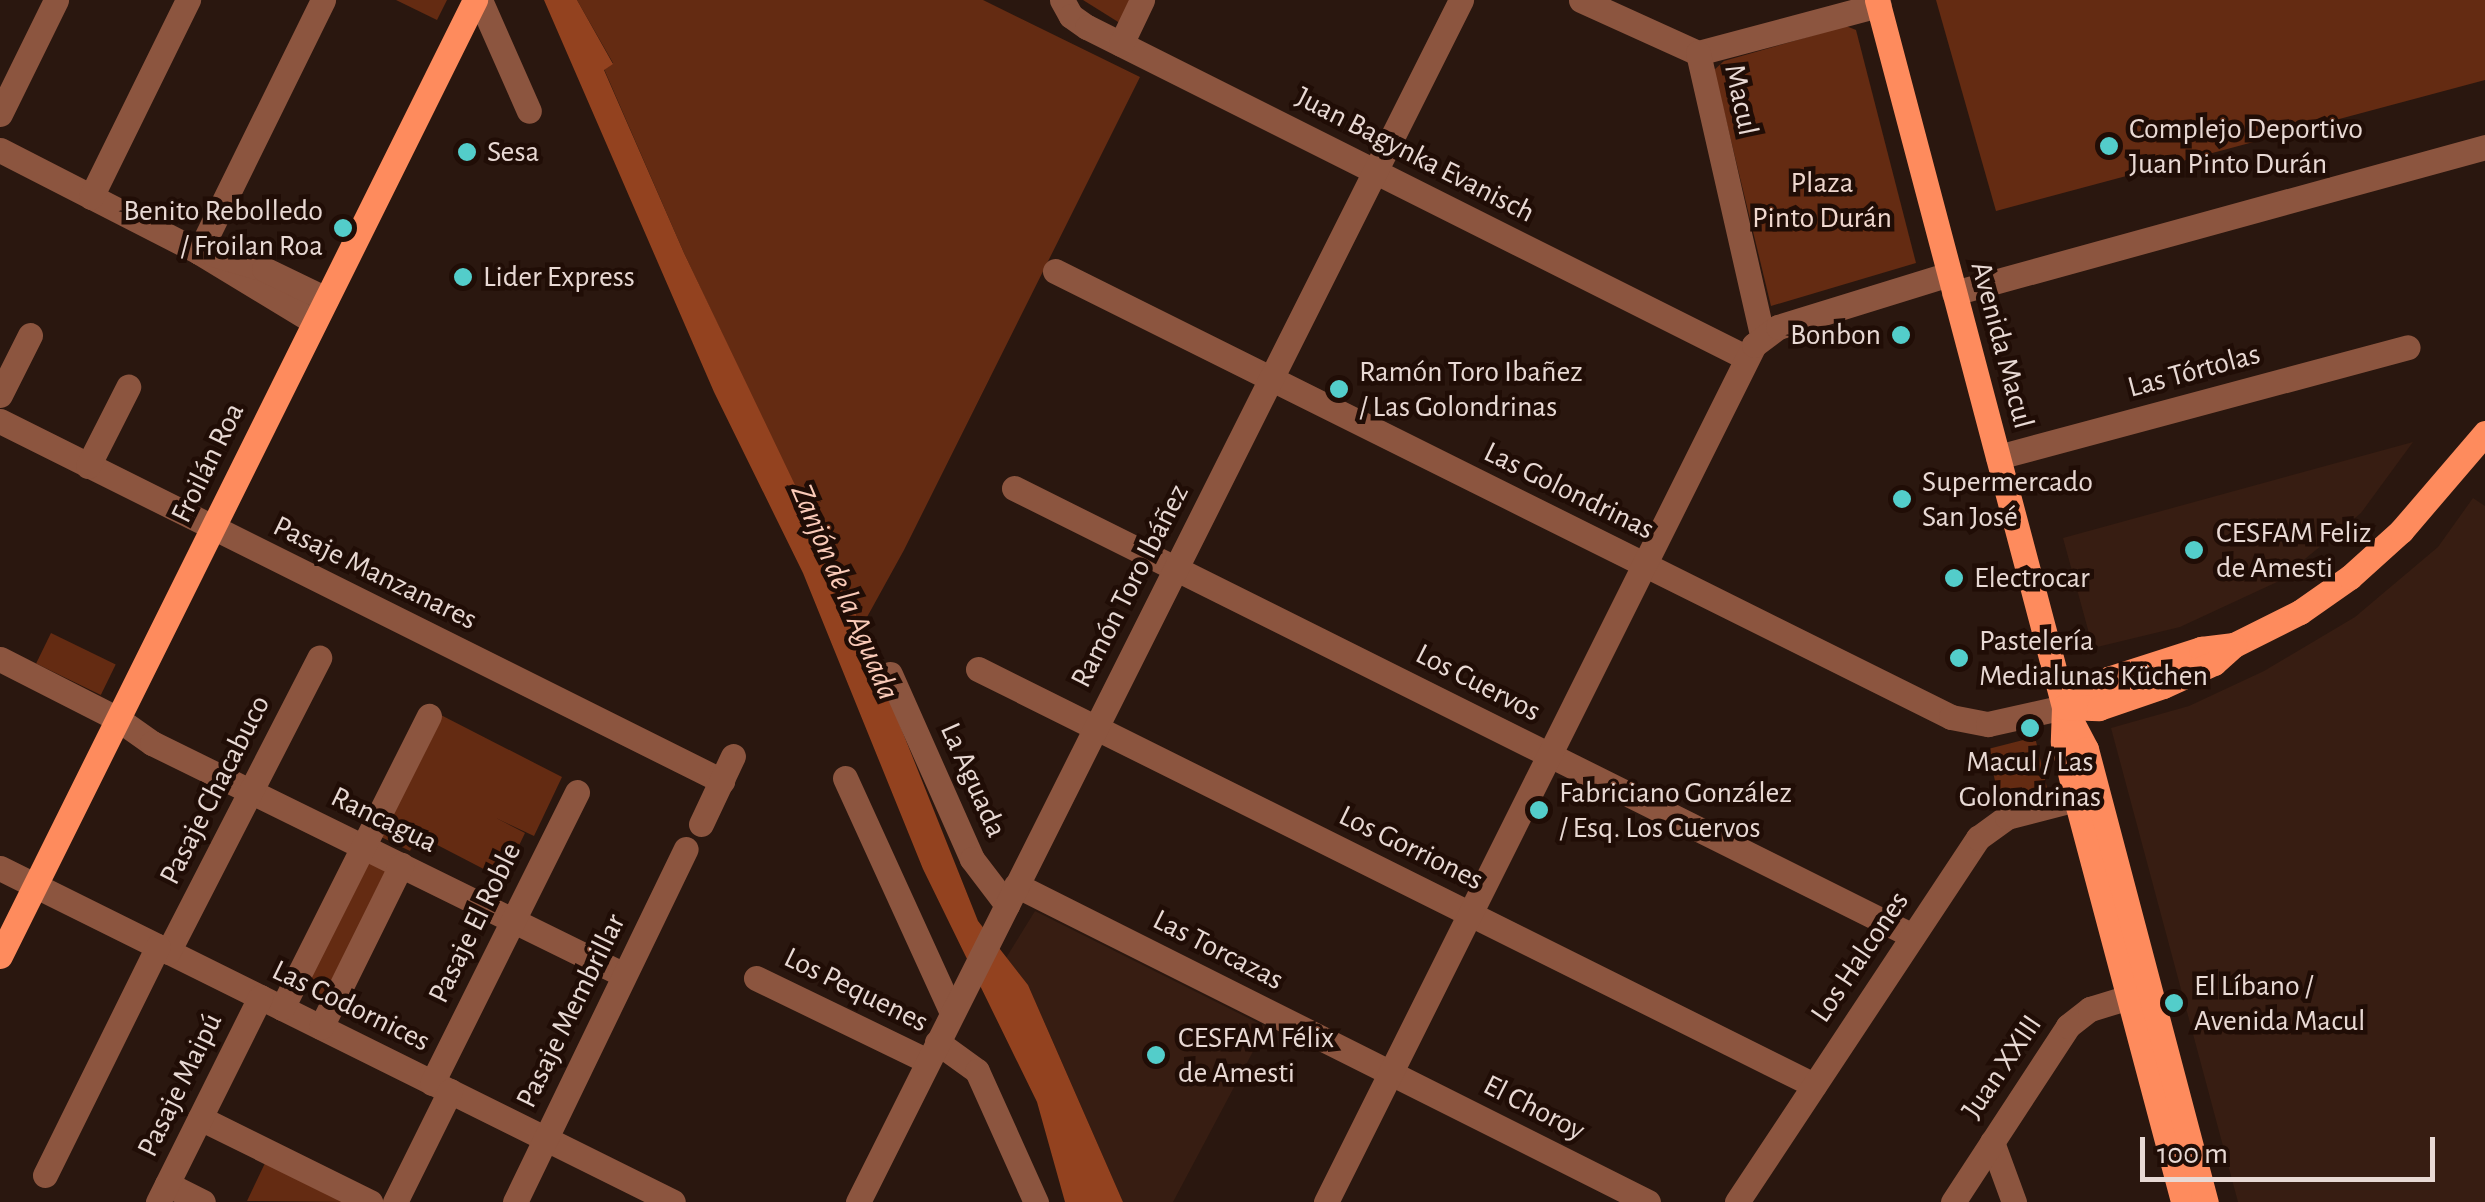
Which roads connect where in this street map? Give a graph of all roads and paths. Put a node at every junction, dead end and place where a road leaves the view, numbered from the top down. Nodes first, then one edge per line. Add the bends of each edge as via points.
1 (56, 0) edge
2 (188, 0) edge
3 (323, 0) edge
4 (477, 0) edge
5 (1062, 0) edge
6 (1142, 0) edge
7 (1460, 0) edge
8 (1581, 0) edge
9 (1878, 3) edge
10 (1121, 44) junction
11 (1698, 54) junction
12 (529, 111) dead end
13 (0, 114) edge
14 (2485, 147) edge
15 (0, 150) edge
16 (1375, 171) junction
17 (91, 196) junction
18 (198, 252) junction
19 (1055, 270) dead end
20 (1952, 283) junction
21 (320, 311) junction
22 (30, 334) dead end
23 (1762, 336) junction
24 (2408, 347) dead end
25 (1747, 358) junction
26 (1270, 379) junction
27 (128, 387) dead end
28 (0, 395) edge
29 (0, 421) edge
30 (2485, 433) edge
31 (1998, 457) junction
32 (88, 466) junction
33 (1014, 488) dead end
34 (212, 528) junction
35 (1644, 564) junction
36 (1176, 568) junction
37 (0, 658) edge
38 (319, 658) dead end
39 (978, 669) dead end
40 (890, 674) dead end
41 (2064, 707) junction
42 (429, 716) dead end
43 (118, 719) junction
44 (1096, 728) junction
45 (1549, 754) junction
46 (733, 756) dead end
47 (845, 778) dead end
48 (722, 781) junction
49 (251, 791) junction
50 (577, 792) dead end
51 (2076, 799) junction
52 (701, 824) dead end
53 (363, 846) junction
54 (686, 848) dead end
55 (402, 866) junction
56 (0, 868) edge
57 (35, 886) junction
58 (1008, 902) junction
59 (1470, 914) junction
60 (513, 920) junction
61 (1912, 936) junction
62 (164, 949) junction
63 (0, 956) edge
64 (624, 976) junction
65 (756, 978) dead end
66 (2130, 997) junction
67 (271, 1002) junction
68 (952, 1012) junction
69 (321, 1027) junction
70 (933, 1052) junction
71 (1390, 1072) junction
72 (1814, 1085) junction
73 (441, 1087) junction
74 (200, 1118) junction
75 (545, 1138) junction
76 (1992, 1142) junction
77 (45, 1175) dead end
78 (162, 1193) edge
79 (1332, 1200) edge
80 (203, 1202) edge
81 (370, 1202) edge
82 (395, 1202) edge
83 (515, 1202) edge
84 (673, 1202) edge
85 (858, 1202) edge
86 (1036, 1202) edge
87 (1648, 1202) edge
88 (1737, 1202) edge
89 (1953, 1202) edge
90 (2014, 1202) edge
91 (2183, 1202) edge
92 (2206, 1202) edge

1 - 13 street
2 - 17 street
3 - 18 street
4 - 12 street
4 - 21 main road, Froilán Roa
5 - 10 street, Juan Bagynka Evanisch via 1078,22
6 - 10 street
7 - 16 street, Ramón Toro Ibáñez
8 - 11 street
9 - 11 street
9 - 20 main road, Avenida Macul
10 - 16 street, Juan Bagynka Evanisch
11 - 23 street, Macul
14 - 20 street
15 - 17 street
16 - 25 street, Juan Bagynka Evanisch
16 - 26 street, Ramón Toro Ibáñez
17 - 18 street
18 - 21 street via 264,269
19 - 26 street, Las Golondrinas
20 - 23 street via 1904,284
20 - 31 main road, Avenida Macul
21 - 34 main road, Froilán Roa
22 - 28 street
23 - 25 street
24 - 31 street, Las Tórtolas
25 - 35 street
26 - 35 street, Las Golondrinas
26 - 36 street, Ramón Toro Ibáñez
27 - 32 street
29 - 32 street, Pasaje Manzanares
30 - 41 main road via 2421,511 2350,577 2300,612 2234,645 2108,679
31 - 41 main road, Avenida Macul
32 - 34 street, Pasaje Manzanares
33 - 36 street, Los Cuervos
34 - 43 main road, Froilán Roa
34 - 48 street, Pasaje Manzanares
35 - 41 street, Las Golondrinas via 1962,721 2004,722
35 - 45 street
36 - 44 street, Ramón Toro Ibáñez
36 - 45 street, Los Cuervos
37 - 43 street, Rancagua
38 - 49 street, Pasaje Chacabuco
39 - 44 street, Los Gorriones
40 - 58 street, La Aguada via 977,869
41 - 51 main road, Avenida Macul via 2063,742
41 - 92 main road, Avenida Macul via 2086,748
42 - 53 street, Pasaje Maipú
43 - 49 street, Rancagua
43 - 57 main road, Froilán Roa
44 - 58 street, Ramón Toro Ibáñez
44 - 59 street, Los Gorriones
45 - 59 street
45 - 61 street, Los Cuervos
46 - 48 street
47 - 68 street
48 - 52 street
49 - 53 street, Rancagua
49 - 62 street, Pasaje Chacabuco
50 - 60 street, Pasaje El Roble
51 - 61 street, Los Halcones via 2007,817 1983,832
51 - 66 main road, Avenida Macul
53 - 55 street, Rancagua
53 - 67 street, Pasaje Maipú
54 - 64 street, Pasaje Membrillar
55 - 60 street, Rancagua
55 - 69 street
56 - 57 street, Las Codornices
57 - 62 street, Las Codornices
57 - 63 main road, Froilán Roa
58 - 68 street, Ramón Toro Ibáñez
58 - 71 street, Las Torcazas
59 - 71 street
59 - 72 street, Los Gorriones
60 - 64 street, Rancagua
60 - 73 street, Pasaje El Roble
61 - 72 street, Los Halcones
62 - 67 street, Las Codornices
62 - 77 street, Pasaje Chacabuco
64 - 75 street, Pasaje Membrillar
65 - 70 street, Los Pequenes
66 - 76 street, Juan XXIII via 2090,1009 2068,1026
66 - 91 main road, Avenida Macul
67 - 69 street, Las Codornices
67 - 74 street, Pasaje Maipú
68 - 70 street, Ramón Toro Ibáñez
69 - 73 street, Las Codornices
70 - 85 street, Ramón Toro Ibáñez
70 - 86 street via 977,1070
71 - 79 street
71 - 87 street, El Choroy
72 - 88 street, Los Halcones
73 - 75 street, Las Codornices
73 - 82 street, Pasaje El Roble
74 - 78 street, Pasaje Maipú
74 - 81 street
75 - 83 street, Pasaje Membrillar
75 - 84 street, Las Codornices
76 - 89 street, Juan XXIII
76 - 90 street
78 - 80 street

